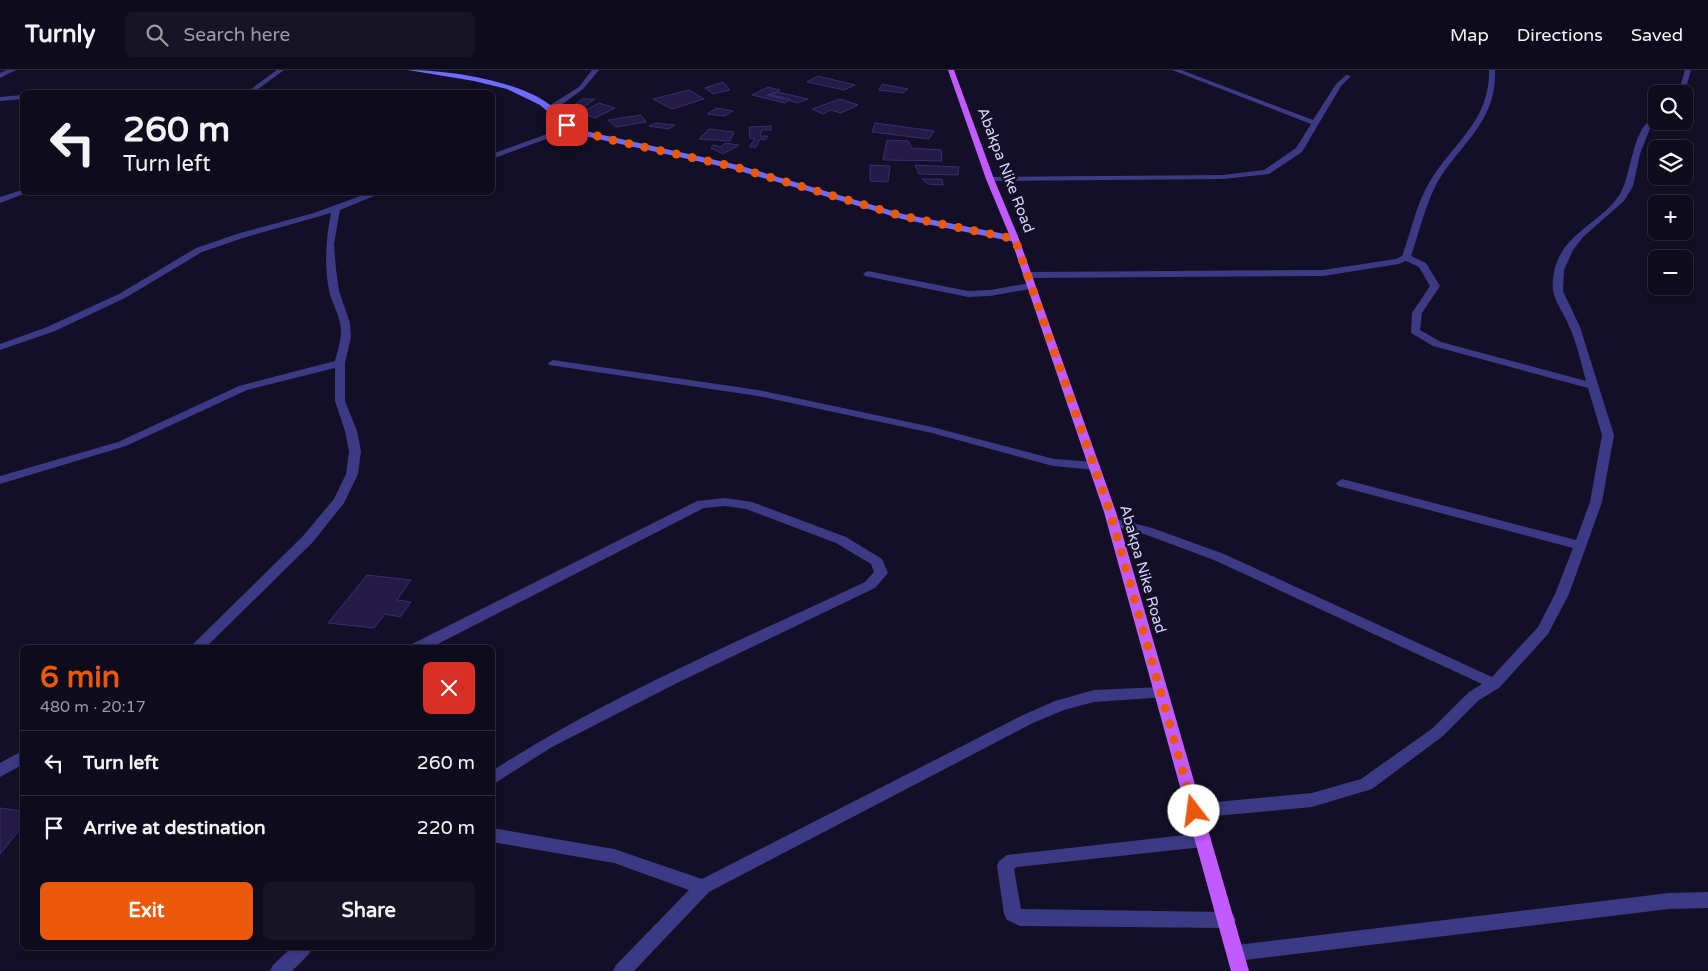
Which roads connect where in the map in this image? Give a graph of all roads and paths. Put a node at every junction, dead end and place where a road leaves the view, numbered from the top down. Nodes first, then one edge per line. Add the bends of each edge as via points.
1 (13, 70) edge
2 (281, 70) edge
3 (411, 70) edge
4 (596, 70) edge
5 (951, 70) edge
6 (1175, 70) edge
7 (1492, 70) edge
8 (1688, 70) edge
9 (0, 76) edge
10 (1348, 76) dead end
11 (1683, 85) edge
12 (253, 90) edge
13 (20, 97) edge
14 (0, 99) edge
15 (550, 109) junction
16 (1314, 123) junction
17 (1648, 125) edge
18 (572, 128) junction
19 (495, 156) edge
20 (990, 180) junction
21 (20, 194) edge
22 (372, 195) edge
23 (0, 200) edge
24 (336, 208) junction
25 (1015, 239) junction
26 (1406, 257) junction
27 (868, 274) dead end
28 (1028, 281) junction
29 (0, 347) edge
30 (340, 363) junction
31 (554, 364) dead end
32 (1593, 386) junction
33 (1095, 466) junction
34 (0, 480) edge
35 (1342, 483) dead end
36 (1113, 522) junction
37 (1579, 545) junction
38 (199, 645) edge
39 (423, 645) edge
40 (1494, 684) junction
41 (1162, 693) junction
42 (20, 758) edge
43 (0, 771) edge
44 (495, 777) edge
45 (1194, 811) junction
46 (495, 836) edge
47 (1203, 840) junction
48 (703, 887) junction
49 (1708, 900) edge
50 (1226, 920) junction
51 (301, 950) edge
52 (1236, 953) junction
53 (279, 971) edge
54 (622, 971) edge
55 (1240, 971) edge

1 - 9 street
2 - 12 street
3 - 15 street via 502,86
4 - 15 street via 581,88
5 - 20 main road, Abakpa Nike Road
6 - 16 street
7 - 26 street via 1492,96 1470,134 1434,184
8 - 11 street
10 - 16 street via 1338,85
13 - 14 street
15 - 18 street
16 - 20 street via 1298,150 1266,172 1214,177
17 - 32 street via 1636,154 1629,186 1620,201 1580,235 1559,270 1558,291 1574,327
18 - 19 street
18 - 25 street via 603,138 735,167 902,216
20 - 25 main road, Abakpa Nike Road
21 - 23 street
22 - 24 street
24 - 29 street via 199,250 122,296 51,329
24 - 30 street via 330,244 334,291 345,323 346,337
25 - 28 main road, Abakpa Nike Road
26 - 28 street via 1383,264 1323,273
26 - 32 street via 1423,265 1434,286 1417,313 1415,331 1437,344
27 - 28 street via 968,294 990,293
28 - 33 main road, Abakpa Nike Road
30 - 34 street via 243,388 122,444
30 - 38 street via 340,401 355,451 352,474 340,500 308,539
31 - 33 street via 758,393 932,430 1053,462
32 - 37 street via 1608,435 1596,502
33 - 36 main road, Abakpa Nike Road
35 - 37 street
36 - 40 street via 1148,530 1219,557
36 - 41 main road, Abakpa Nike Road
37 - 40 street via 1562,594 1543,630
39 - 44 street via 701,504 725,502 748,505 841,540 877,562 881,573 870,585 670,680 565,734
40 - 45 street via 1474,696 1438,732 1366,784 1312,800
41 - 45 main road, Abakpa Nike Road
41 - 48 street via 1094,696 1028,718
42 - 43 street
45 - 47 main road, Abakpa Nike Road
46 - 48 street via 614,856
47 - 50 main road, Abakpa Nike Road
47 - 50 street via 1013,860 1005,866 1013,914 1020,918
48 - 54 street
49 - 52 street via 1670,901
50 - 52 main road, Abakpa Nike Road
51 - 53 street
52 - 55 main road, Abakpa Nike Road

